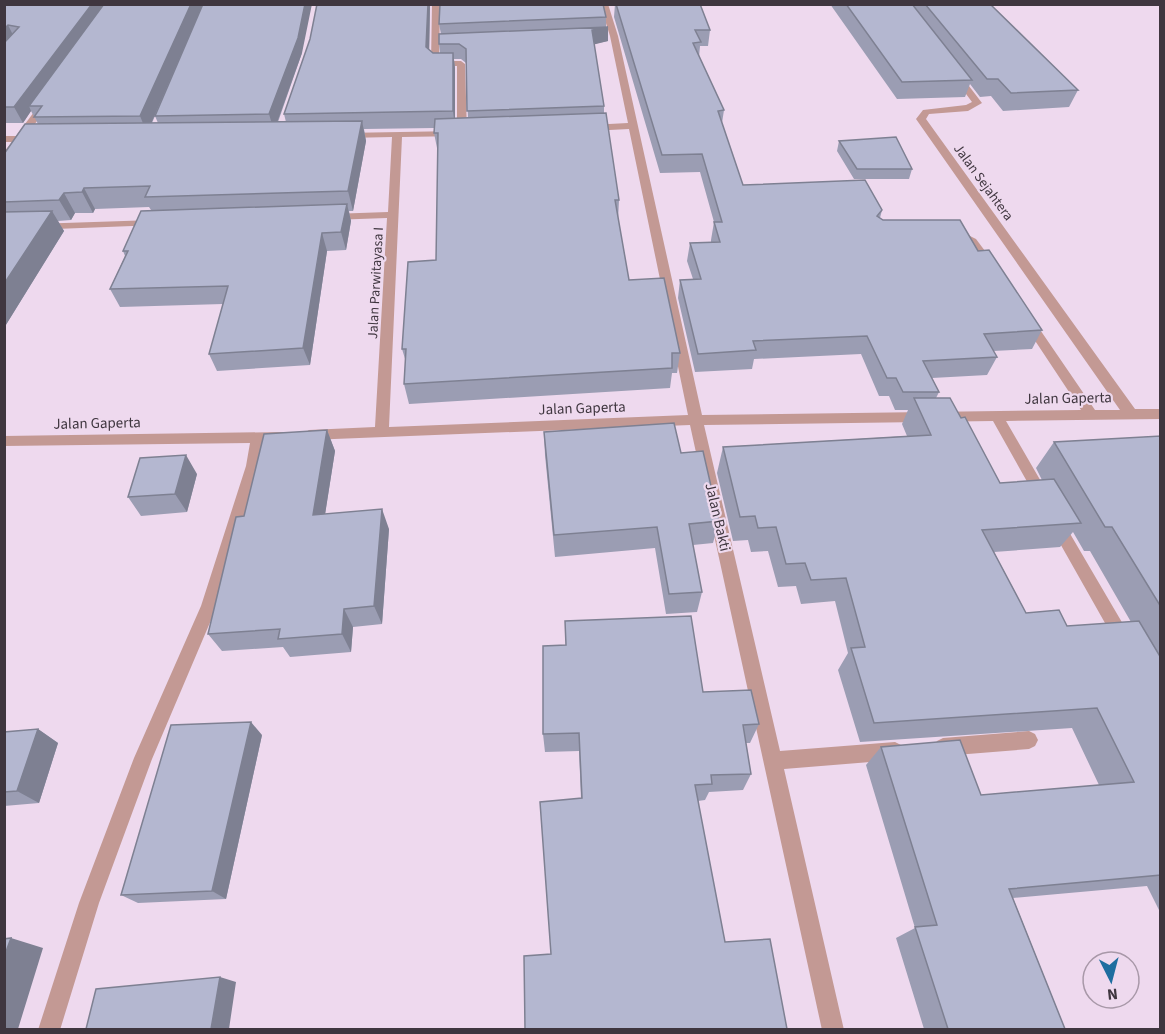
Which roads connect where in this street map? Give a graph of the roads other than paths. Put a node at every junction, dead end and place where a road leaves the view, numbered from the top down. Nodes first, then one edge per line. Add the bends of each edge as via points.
1 (436, 4) edge
2 (604, 4) edge
3 (434, 45) junction
4 (444, 45) edge
5 (949, 66) edge
6 (54, 91) edge
7 (632, 126) junction
8 (575, 129) edge
9 (473, 132) edge
10 (462, 133) junction
11 (339, 135) edge
12 (397, 135) junction
13 (4, 139) edge
14 (19, 139) junction
15 (42, 139) edge
16 (4, 159) edge
17 (394, 215) junction
18 (323, 218) edge
19 (170, 222) edge
20 (4, 228) edge
21 (946, 231) edge
22 (998, 277) edge
23 (1023, 313) edge
24 (1130, 413) junction
25 (1091, 414) junction
26 (1161, 414) edge
27 (997, 417) junction
28 (696, 420) junction
29 (382, 432) junction
30 (258, 438) junction
31 (4, 441) edge
32 (1130, 651) edge
33 (1029, 740) dead end
34 (773, 760) junction
35 (49, 1029) edge
36 (833, 1029) edge

1 - 3 street
2 - 7 street, Jalan Bakti via 608,36
3 - 4 street
3 - 10 street via 435,63 461,64
5 - 24 street, Jalan Sejahtera via 977,103 968,108 926,112 921,119
6 - 14 street
7 - 8 street
7 - 28 street, Jalan Bakti
9 - 10 street
10 - 12 street
11 - 12 street
12 - 17 street, Jalan Parwitayasa I
13 - 14 street
14 - 15 street
14 - 16 street
17 - 18 street
17 - 29 street, Jalan Parwitayasa I
19 - 20 street
21 - 22 street via 973,241
23 - 25 street
24 - 25 street, Jalan Gaperta
24 - 26 street, Jalan Gaperta
25 - 27 street, Jalan Gaperta
27 - 28 street, Jalan Gaperta
27 - 32 street
28 - 29 street, Jalan Gaperta
28 - 34 street, Jalan Bakti
29 - 30 street, Jalan Gaperta
30 - 31 street, Jalan Gaperta
30 - 35 street via 253,466 209,606 142,759 89,903
33 - 34 street
34 - 36 street, Jalan Bakti

